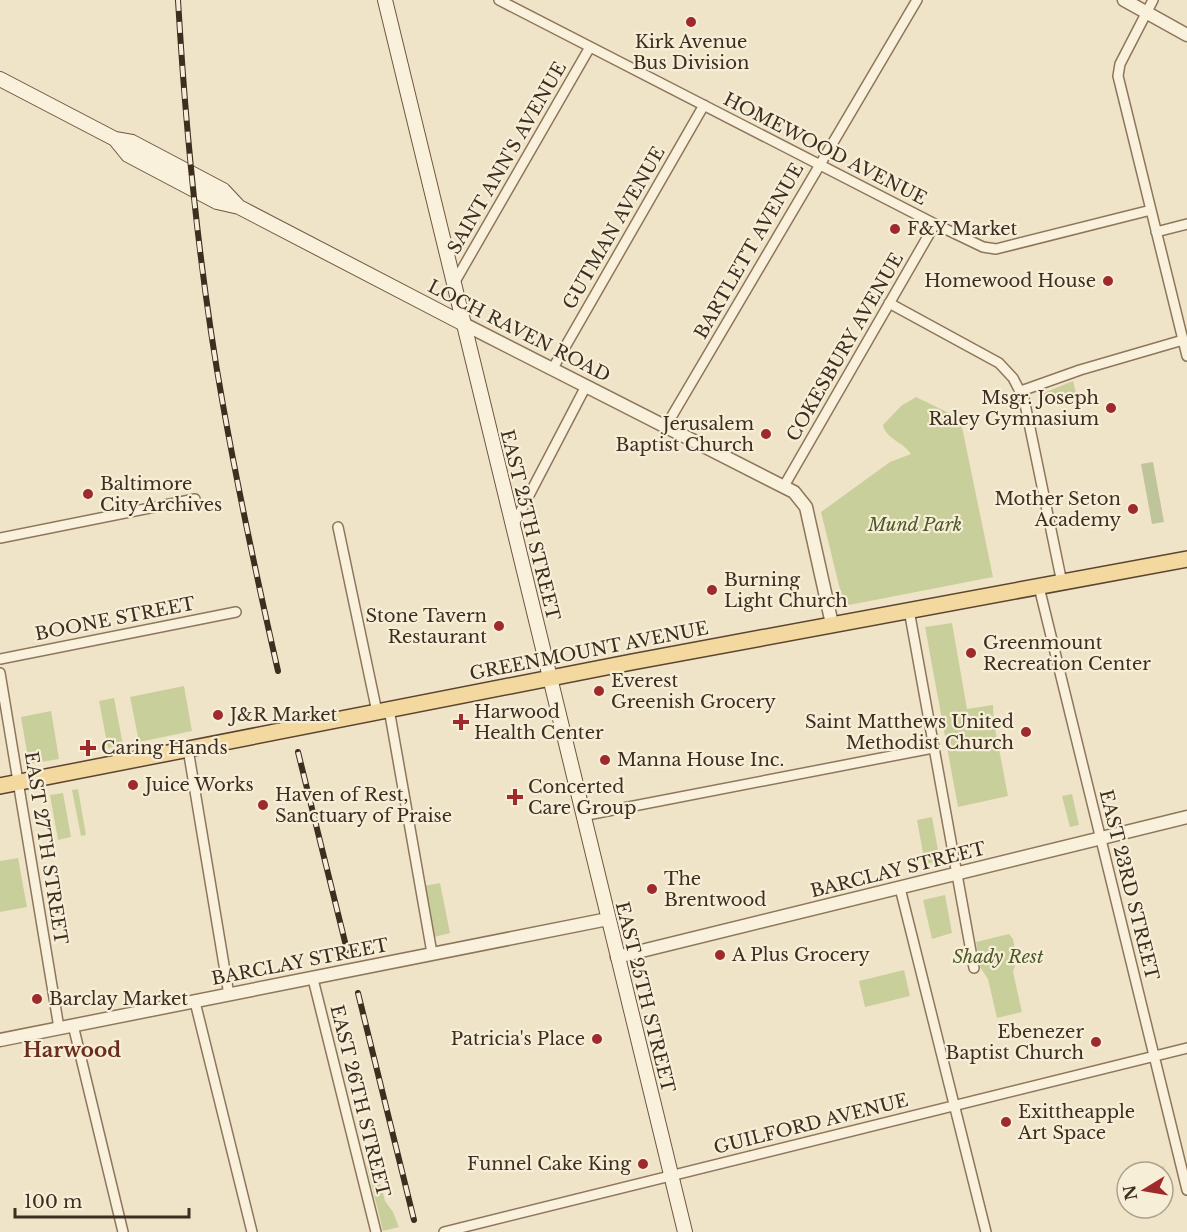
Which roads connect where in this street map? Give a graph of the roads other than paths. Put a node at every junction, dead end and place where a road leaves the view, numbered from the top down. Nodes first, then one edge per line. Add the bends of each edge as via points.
1 (499, 0) edge
2 (917, 0) edge
3 (1124, 0) edge
4 (1153, 0) edge
5 (386, 1) edge
6 (1147, 12) junction
7 (1187, 35) edge
8 (590, 47) junction
9 (0, 79) edge
10 (704, 105) junction
11 (819, 165) junction
12 (1151, 210) junction
13 (935, 224) junction
14 (1187, 224) edge
15 (1156, 232) junction
16 (453, 285) junction
17 (889, 303) junction
18 (462, 322) junction
19 (1183, 340) junction
20 (1187, 356) edge
21 (553, 368) junction
22 (586, 386) junction
23 (1021, 391) junction
24 (666, 426) junction
25 (784, 486) junction
26 (195, 499) dead end
27 (338, 527) dead end
28 (512, 528) junction
29 (0, 538) edge
30 (1187, 559) edge
31 (1062, 583) junction
32 (1039, 587) junction
33 (909, 610) junction
34 (236, 612) dead end
35 (832, 624) junction
36 (0, 659) edge
37 (0, 673) edge
38 (549, 678) junction
39 (383, 711) junction
40 (933, 748) junction
41 (188, 749) junction
42 (18, 783) junction
43 (0, 786) edge
44 (582, 816) junction
45 (1187, 817) edge
46 (1101, 839) junction
47 (956, 874) junction
48 (900, 888) junction
49 (608, 919) junction
50 (432, 953) junction
51 (617, 957) junction
52 (974, 968) dead end
53 (313, 979) junction
54 (229, 995) junction
55 (195, 1002) junction
56 (73, 1025) junction
57 (59, 1028) junction
58 (0, 1040) edge
59 (1187, 1048) edge
60 (1154, 1056) junction
61 (955, 1106) junction
62 (671, 1176) junction
63 (1187, 1190) edge
64 (448, 1231) edge
65 (123, 1232) edge
66 (252, 1232) edge
67 (376, 1232) edge
68 (685, 1232) edge
69 (986, 1232) edge

1 - 8 street, HOMEWOOD AVENUE
2 - 11 street, BARTLETT AVENUE
3 - 6 street
4 - 6 street
5 - 16 main road, EAST 25TH STREET
6 - 7 street
6 - 12 street via 1120,64 1118,76
8 - 10 street, HOMEWOOD AVENUE
8 - 16 street, SAINT ANN'S AVENUE
9 - 18 main road, LOCH RAVEN ROAD via 115,139 132,142 223,190 239,207
10 - 11 street, HOMEWOOD AVENUE
10 - 21 street, GUTMAN AVENUE
11 - 13 street, HOMEWOOD AVENUE
11 - 24 street, BARTLETT AVENUE
12 - 13 street, HOMEWOOD AVENUE via 996,249 983,247
12 - 15 street
13 - 17 street, COKESBURY AVENUE
14 - 15 street
15 - 19 street
16 - 18 main road, EAST 25TH STREET
17 - 23 street via 999,363
17 - 25 street, COKESBURY AVENUE
18 - 21 street, LOCH RAVEN ROAD
18 - 28 main road, EAST 25TH STREET
19 - 20 street
19 - 23 street
21 - 22 street, LOCH RAVEN ROAD
22 - 24 street, LOCH RAVEN ROAD
22 - 28 street
23 - 31 street
24 - 25 street, LOCH RAVEN ROAD
25 - 35 street, LOCH RAVEN ROAD via 800,497 806,507
26 - 29 street
27 - 39 street
28 - 38 main road, EAST 25TH STREET
30 - 31 main road, GREENMOUNT AVENUE
31 - 32 main road, GREENMOUNT AVENUE
32 - 33 main road, GREENMOUNT AVENUE
32 - 46 street, EAST 23RD STREET
33 - 35 main road, GREENMOUNT AVENUE
33 - 40 street
34 - 36 street, BOONE STREET
35 - 38 main road, GREENMOUNT AVENUE
37 - 42 street, EAST 27TH STREET
38 - 39 main road, GREENMOUNT AVENUE
38 - 44 main road, EAST 25TH STREET
39 - 41 main road, GREENMOUNT AVENUE
39 - 50 street
40 - 44 street
40 - 47 street
41 - 42 main road, GREENMOUNT AVENUE
41 - 54 street
42 - 43 main road, GREENMOUNT AVENUE
42 - 57 street, EAST 27TH STREET
44 - 49 main road, EAST 25TH STREET
45 - 46 street, BARCLAY STREET
46 - 47 street, BARCLAY STREET
46 - 60 street, EAST 23RD STREET
47 - 48 street, BARCLAY STREET
47 - 52 street
48 - 51 street, BARCLAY STREET
48 - 61 street
49 - 50 street, BARCLAY STREET
49 - 51 main road, EAST 25TH STREET
50 - 53 street, BARCLAY STREET
51 - 62 main road, EAST 25TH STREET
53 - 54 street, BARCLAY STREET
53 - 67 street, EAST 26TH STREET
54 - 55 street, BARCLAY STREET
55 - 56 street, BARCLAY STREET
55 - 66 street
56 - 57 street, BARCLAY STREET
56 - 65 street
57 - 58 street, BARCLAY STREET
59 - 60 street, GUILFORD AVENUE
60 - 61 street, GUILFORD AVENUE
60 - 63 street, EAST 23RD STREET
61 - 62 street, GUILFORD AVENUE
61 - 69 street
62 - 64 street, GUILFORD AVENUE
62 - 68 main road, EAST 25TH STREET

